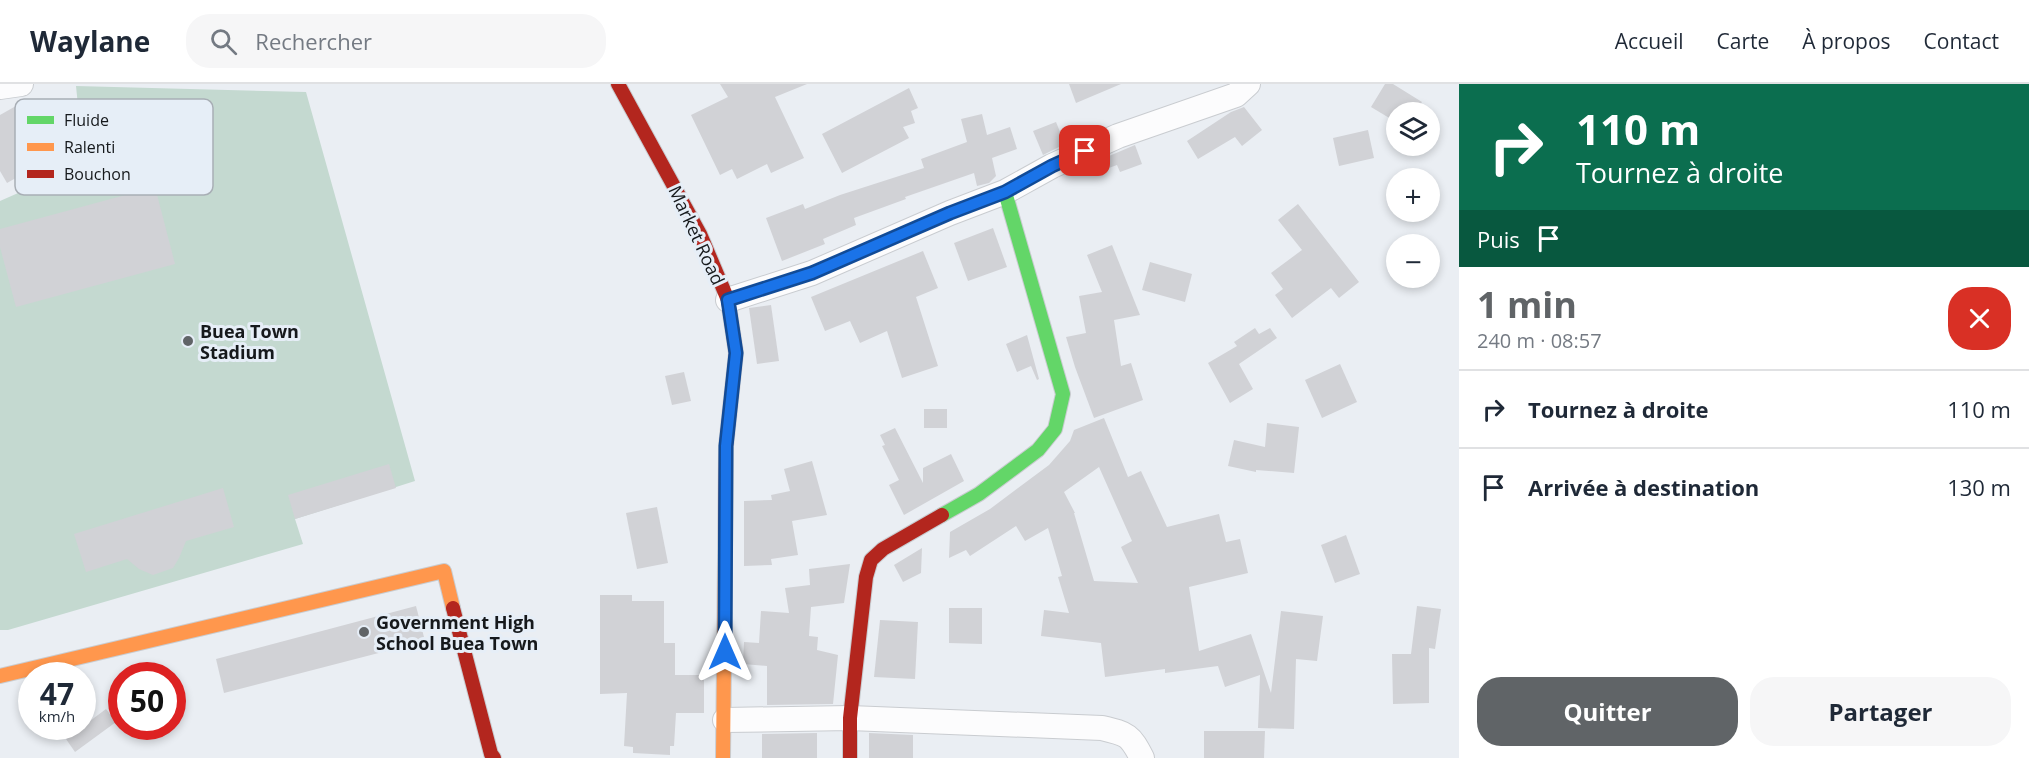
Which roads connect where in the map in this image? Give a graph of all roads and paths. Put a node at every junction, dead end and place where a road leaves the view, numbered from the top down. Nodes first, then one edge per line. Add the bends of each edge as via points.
1 (21, 84) edge
2 (618, 84) edge
3 (1248, 84) edge
4 (0, 87) edge
5 (1005, 192) junction
6 (728, 300) junction
7 (0, 676) edge
8 (850, 718) junction
9 (725, 720) junction
10 (494, 758) edge
11 (723, 758) edge
12 (850, 758) edge
13 (1142, 758) edge

1 - 4 street
2 - 6 street, Market Road via 700,234
3 - 5 street via 1236,95 1118,136
5 - 6 street via 812,273
5 - 8 street via 1064,394 1055,429 1038,450 979,494 883,549 871,560
6 - 9 street, Market Road via 736,353 726,446
7 - 10 street via 444,571
8 - 9 street
8 - 12 street
8 - 13 street via 1102,728 1131,738
9 - 11 street, Market Road

